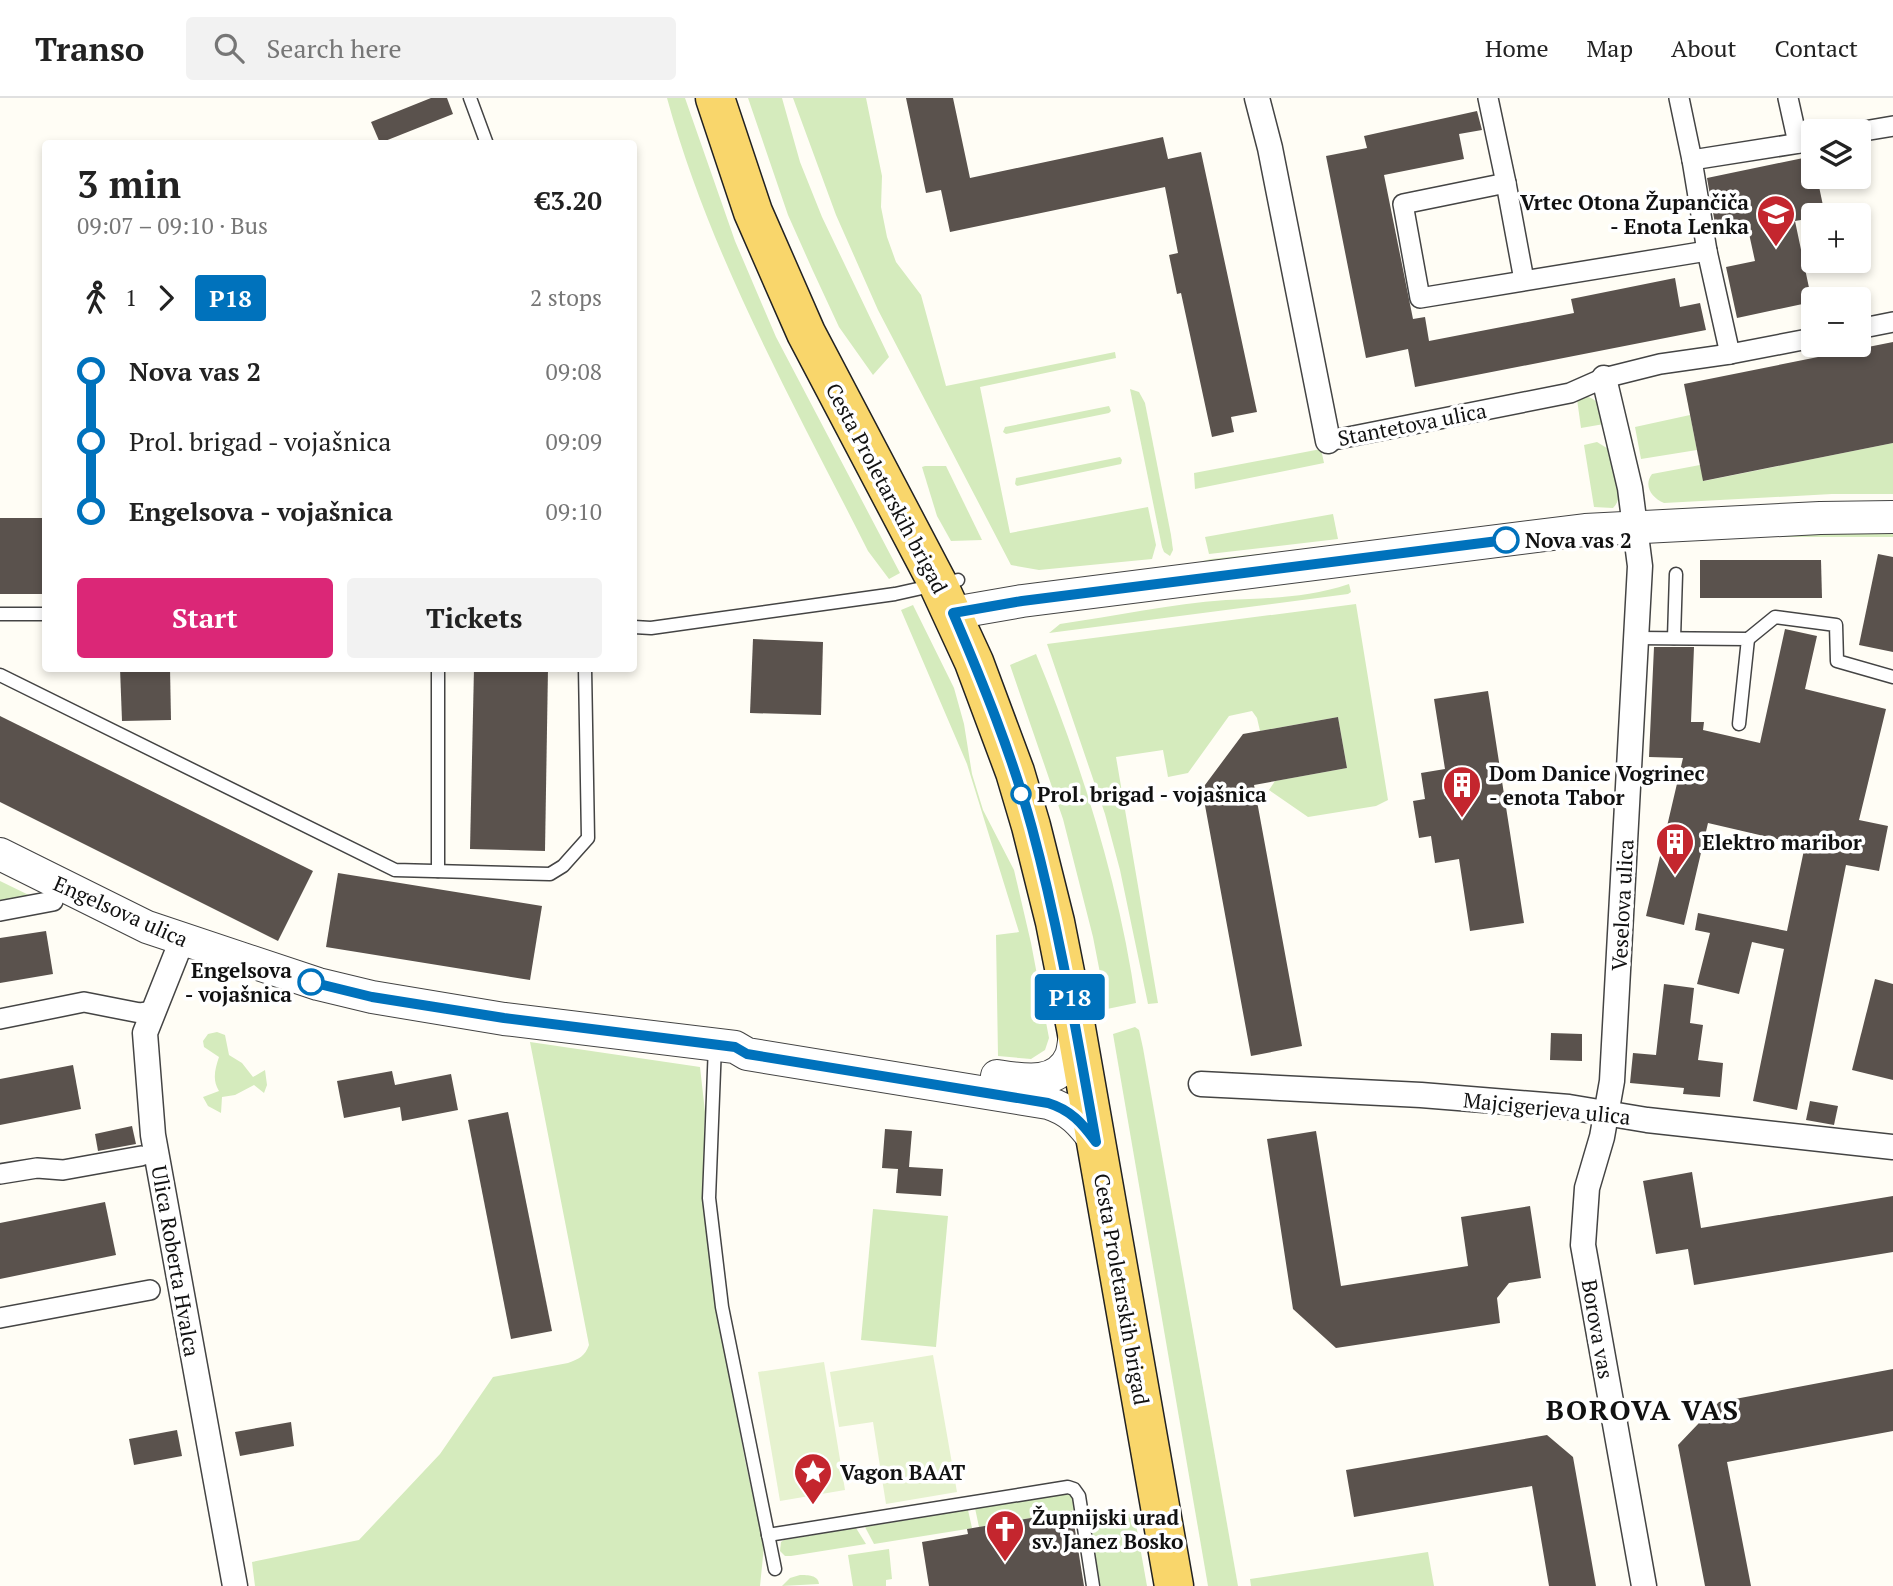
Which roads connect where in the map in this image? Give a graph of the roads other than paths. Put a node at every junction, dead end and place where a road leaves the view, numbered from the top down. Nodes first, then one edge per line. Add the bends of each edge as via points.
1 (470, 98) edge
2 (715, 98) edge
3 (737, 98) edge
4 (1257, 98) edge
5 (1488, 98) edge
6 (1679, 98) edge
7 (1787, 98) edge
8 (1893, 126) edge
9 (1871, 130) edge
10 (1801, 132) edge
11 (486, 140) edge
12 (1801, 143) edge
13 (1692, 160) junction
14 (1506, 183) junction
15 (1707, 251) junction
16 (1524, 281) junction
17 (1893, 322) edge
18 (1871, 326) edge
19 (1801, 340) edge
20 (1730, 354) junction
21 (1604, 378) junction
22 (1328, 441) joint
23 (1893, 517) edge
24 (1635, 527) junction
25 (1676, 574) dead end
26 (955, 597) junction
27 (0, 614) edge
28 (42, 614) edge
29 (637, 626) edge
30 (1636, 638) junction
31 (1674, 638) junction
32 (1748, 639) junction
33 (438, 672) edge
34 (585, 672) edge
35 (0, 675) edge
36 (1893, 677) edge
37 (1739, 724) dead end
38 (0, 854) edge
39 (438, 872) junction
40 (52, 901) dead end
41 (0, 911) edge
42 (182, 940) junction
43 (154, 1011) junction
44 (0, 1019) edge
45 (1076, 1028) junction
46 (725, 1046) junction
47 (1201, 1084) dead end
48 (1607, 1114) junction
49 (1096, 1142) junction
50 (1893, 1147) edge
51 (141, 1156) dead end
52 (0, 1174) edge
53 (150, 1290) dead end
54 (0, 1318) edge
55 (768, 1535) junction
56 (775, 1569) dead end
57 (235, 1586) edge
58 (1093, 1586) edge
59 (1174, 1586) edge
60 (1197, 1586) edge
61 (1644, 1586) edge

1 - 11 lane
2 - 26 main road, Cesta Proletarskih brigad via 753,212 806,333
3 - 26 main road, Cesta Proletarskih brigad via 773,202 822,315
4 - 22 street, Stantetova ulica
5 - 14 street
6 - 13 street
7 - 10 street
8 - 9 street
12 - 13 street
13 - 15 street
14 - 16 street
14 - 16 street via 1403,204 1420,298
15 - 16 street
15 - 20 street
17 - 18 street
19 - 20 street, Stantetova ulica
20 - 21 street, Stantetova ulica
21 - 22 street, Stantetova ulica via 1570,393
21 - 24 street
23 - 24 street
24 - 26 street via 1022,601
24 - 30 street, Veselova ulica via 1640,566
25 - 31 lane
26 - 29 lane via 895,594
26 - 45 main road, Cesta Proletarskih brigad via 1031,826
26 - 60 main road, Cesta Proletarskih brigad via 994,657 1034,766 1083,936
27 - 28 lane
30 - 31 lane
30 - 48 street, Veselova ulica
31 - 32 lane
32 - 36 lane via 1775,617 1836,625 1837,661
32 - 37 lane
33 - 39 lane
34 - 39 lane via 588,838 564,866 550,874
35 - 39 lane via 395,870
38 - 42 street, Engelsova ulica via 125,917
40 - 41 street
42 - 43 street, Ulica Roberta Hvalca
42 - 46 street, Engelsova ulica via 372,997
43 - 44 street via 140,1013 84,1002
43 - 57 street, Ulica Roberta Hvalca via 145,1033 153,1135
45 - 46 street via 1070,1056 1059,1072 1044,1080 762,1046
45 - 49 main road, Cesta Proletarskih brigad
46 - 49 street, Engelsova ulica via 747,1054 1048,1103 1074,1115
46 - 55 lane via 709,1198 722,1307
47 - 48 street, Majcigerjeva ulica via 1421,1095
48 - 50 street, Majcigerjeva ulica
48 - 61 street, Borova vas via 1587,1188 1583,1245
49 - 59 main road, Cesta Proletarskih brigad
51 - 52 street via 63,1170 37,1168
53 - 54 street
55 - 56 lane
55 - 58 lane via 1068,1487 1079,1496

